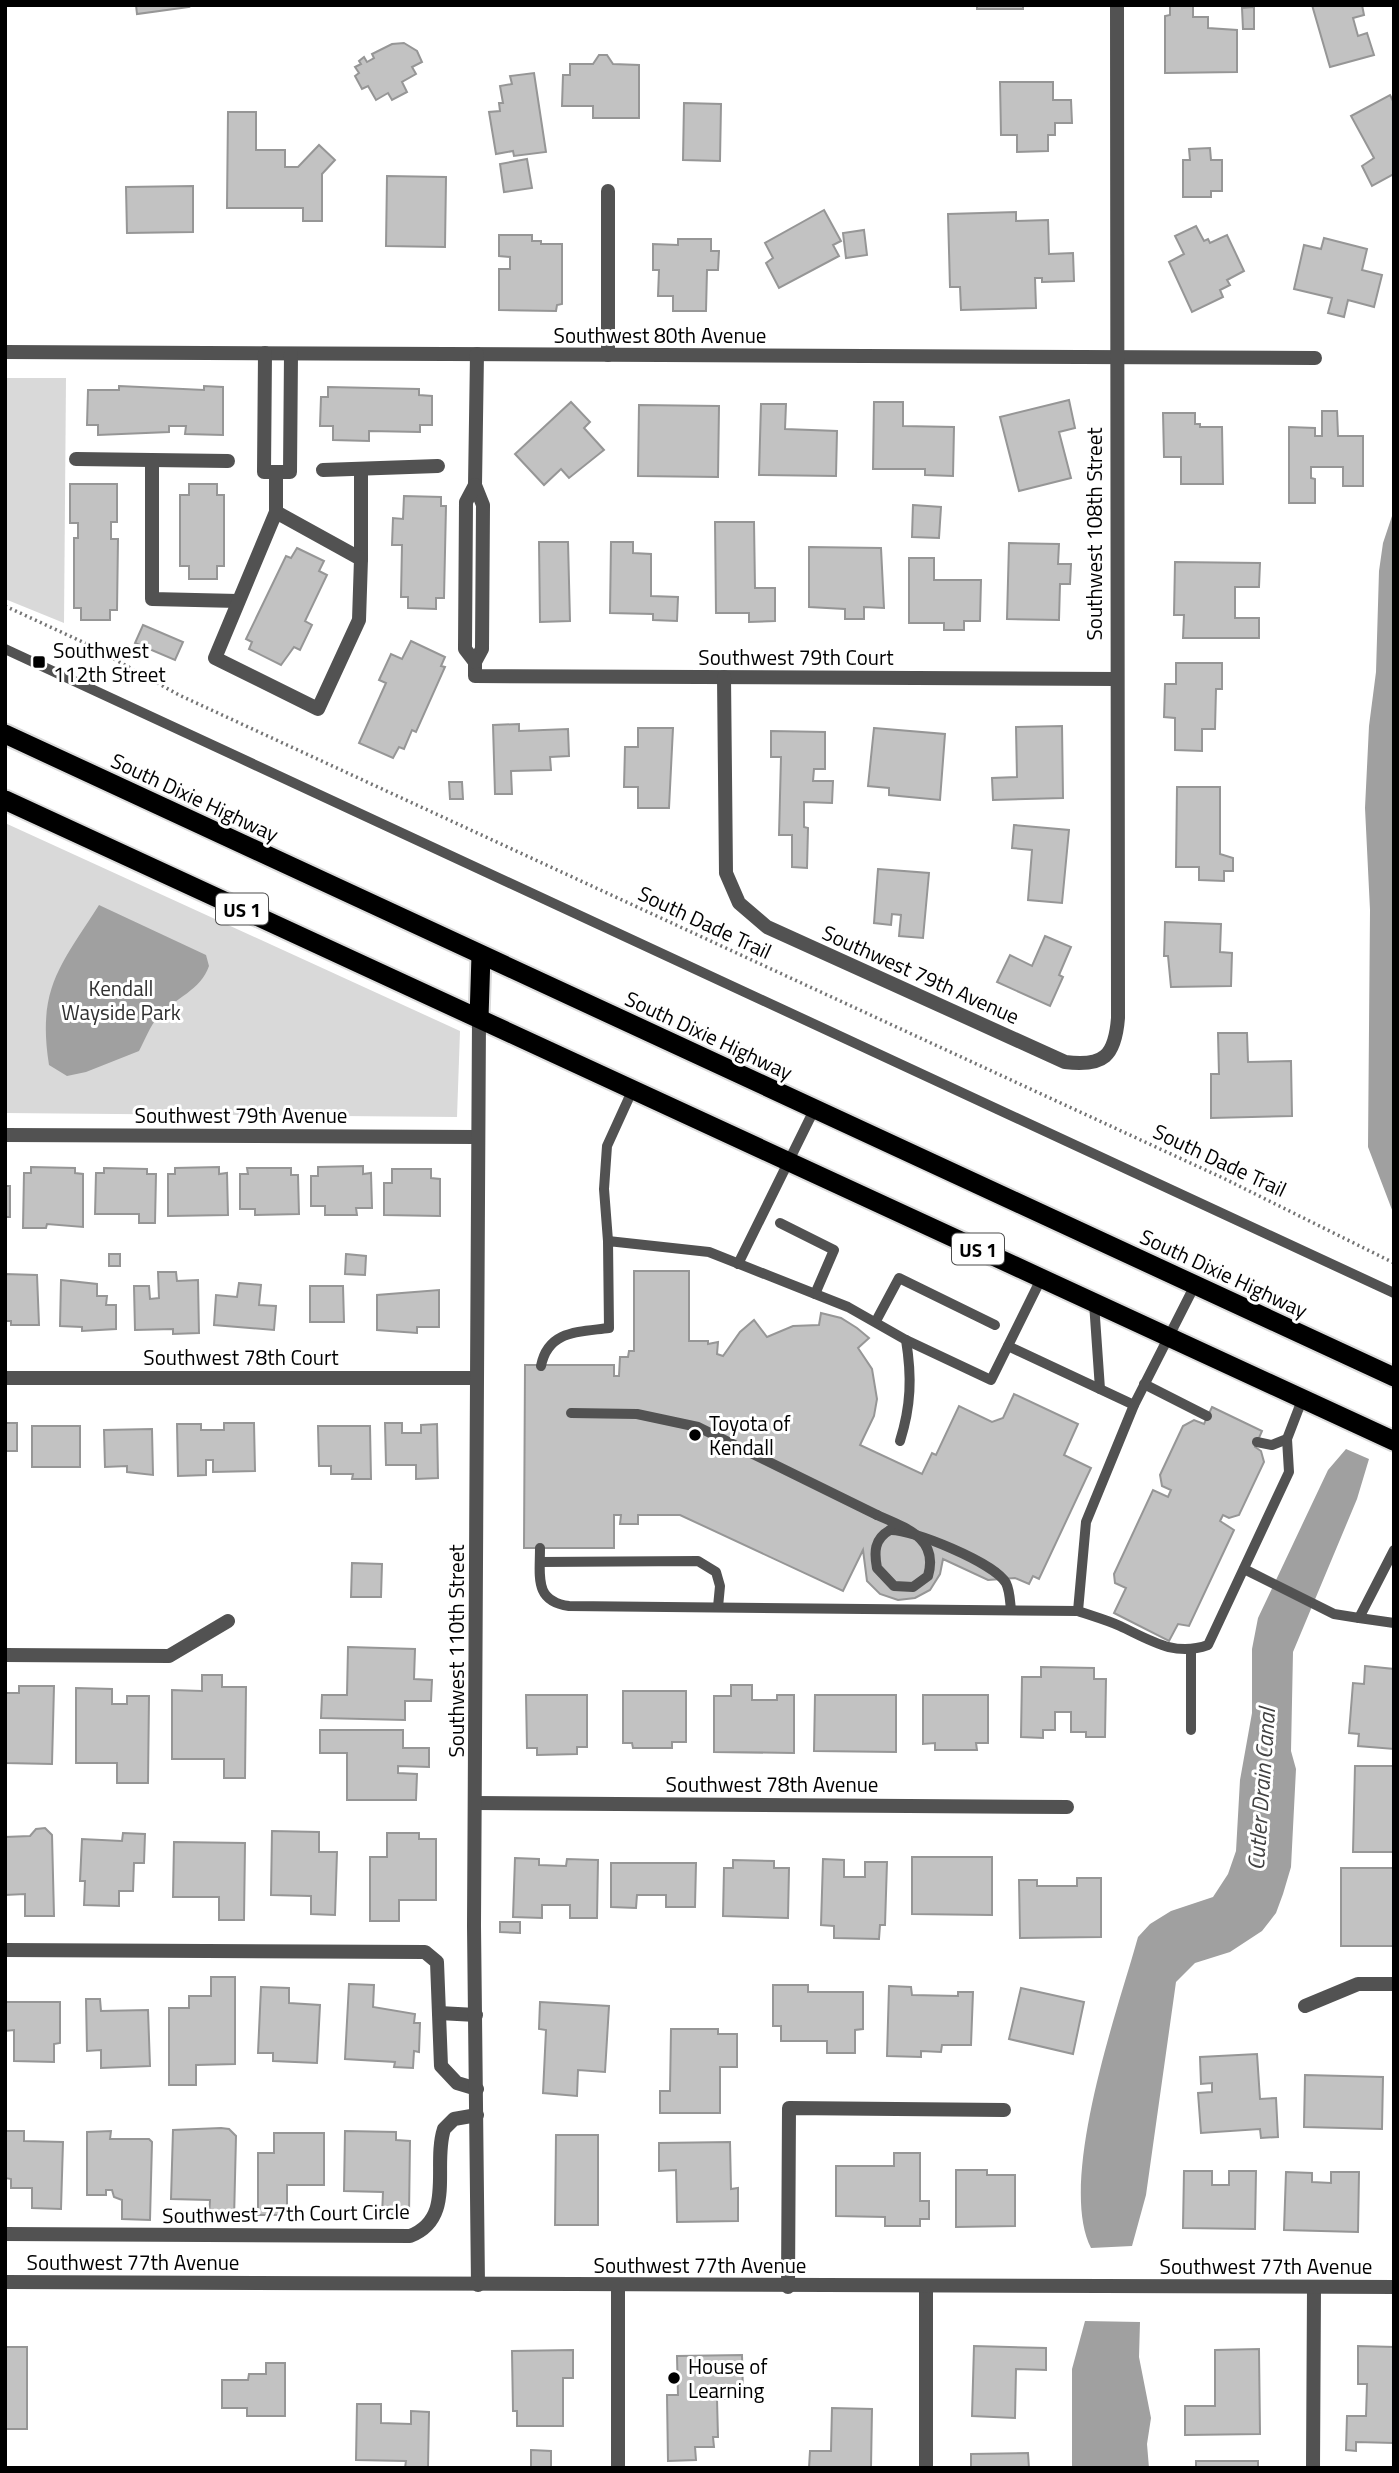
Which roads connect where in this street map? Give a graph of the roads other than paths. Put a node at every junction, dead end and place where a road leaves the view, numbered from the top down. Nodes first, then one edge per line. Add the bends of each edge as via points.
1 (1117, 5) edge
2 (608, 191) dead end
3 (5, 352) edge
4 (265, 354) junction
5 (291, 354) junction
6 (477, 354) junction
7 (608, 355) junction
8 (1115, 357) junction
9 (1315, 358) dead end
10 (76, 459) dead end
11 (152, 461) junction
12 (228, 461) dead end
13 (438, 466) dead end
14 (323, 470) dead end
15 (361, 470) junction
16 (276, 472) junction
17 (276, 512) junction
18 (361, 559) junction
19 (238, 601) junction
20 (5, 649) edge
21 (724, 677) junction
22 (1116, 679) junction
23 (5, 734) edge
24 (5, 800) edge
25 (481, 955) junction
26 (479, 1018) junction
27 (1104, 1058) joint
28 (633, 1089) junction
29 (814, 1110) junction
30 (5, 1135) edge
31 (476, 1137) junction
32 (787, 1161) junction
33 (780, 1223) dead end
34 (608, 1241) junction
35 (738, 1264) junction
36 (1041, 1279) junction
37 (1195, 1284) junction
38 (1392, 1292) edge
39 (815, 1294) junction
40 (1094, 1303) junction
41 (876, 1321) junction
42 (995, 1325) dead end
43 (1168, 1337) junction
44 (906, 1340) junction
45 (1008, 1346) junction
46 (541, 1366) dead end
47 (1394, 1377) edge
48 (5, 1378) edge
49 (477, 1378) junction
50 (1144, 1384) junction
51 (1100, 1389) junction
52 (1303, 1399) junction
53 (1134, 1405) junction
54 (571, 1412) dead end
55 (1207, 1416) dead end
56 (1287, 1439) junction
57 (900, 1441) dead end
58 (1394, 1441) edge
59 (1257, 1442) dead end
60 (540, 1548) dead end
61 (1394, 1550) edge
62 (540, 1562) junction
63 (1244, 1569) junction
64 (718, 1607) junction
65 (1011, 1610) junction
66 (1078, 1611) junction
67 (1359, 1618) junction
68 (228, 1621) dead end
69 (1394, 1623) edge
70 (1191, 1649) junction
71 (5, 1655) edge
72 (1191, 1730) dead end
73 (476, 1803) junction
74 (1067, 1807) dead end
75 (5, 1950) edge
76 (1394, 1984) edge
77 (438, 2006) junction
78 (1305, 2006) dead end
79 (476, 2015) junction
80 (477, 2089) junction
81 (1004, 2110) dead end
82 (477, 2115) junction
83 (5, 2234) edge
84 (5, 2282) edge
85 (478, 2285) junction
86 (618, 2285) junction
87 (788, 2287) junction
88 (926, 2287) junction
89 (1314, 2287) junction
90 (1394, 2287) edge
91 (618, 2468) edge
92 (926, 2468) edge
93 (1313, 2468) edge

1 - 8 street, Southwest 108th Street
2 - 7 street
3 - 4 street, Southwest 80th Avenue
4 - 5 street, Southwest 80th Avenue
4 - 16 street
5 - 6 street, Southwest 80th Avenue
5 - 16 street
6 - 7 street, Southwest 80th Avenue
6 - 21 street, Southwest 79th Court via 475,485 483,505 482,649 475,669
7 - 8 street, Southwest 80th Avenue
8 - 9 street, Southwest 80th Avenue
8 - 22 street, Southwest 108th Street
10 - 11 street
11 - 12 street
11 - 19 street via 152,599
13 - 15 street
14 - 15 street
15 - 18 street
16 - 17 street
17 - 18 street
17 - 19 street
18 - 19 street via 359,620 318,709 215,658
20 - 38 lane
21 - 22 street, Southwest 79th Court
21 - 27 street, Southwest 79th Avenue via 723,852 733,894 746,912 766,927 1065,1062 1093,1063
22 - 27 street, Southwest 108th Street via 1118,1018 1114,1043
23 - 25 highway, South Dixie Highway
24 - 26 highway, US 1
25 - 26 highway
25 - 29 highway, South Dixie Highway
26 - 28 highway, US 1
26 - 31 street, Southwest 110th Street
28 - 32 highway, US 1
28 - 34 lane via 607,1146
29 - 32 lane
29 - 37 highway, South Dixie Highway
30 - 31 street, Southwest 79th Avenue
31 - 49 street, Southwest 110th Street
32 - 35 lane
32 - 36 highway, US 1
33 - 39 lane via 834,1250
34 - 35 lane via 690,1249
34 - 46 lane via 609,1328 559,1337 550,1343
35 - 39 lane
36 - 40 highway, US 1
36 - 45 lane
37 - 43 lane
37 - 47 highway, South Dixie Highway
39 - 41 lane
40 - 43 highway, US 1
40 - 51 lane
41 - 42 lane via 899,1278
41 - 44 lane
43 - 50 lane
43 - 52 highway, US 1
44 - 45 lane via 990,1380
44 - 57 lane via 910,1402
45 - 51 lane
48 - 49 street, Southwest 78th Court
49 - 73 street, Southwest 110th Street
50 - 53 lane
50 - 55 lane
51 - 53 lane
52 - 56 lane
52 - 58 highway, US 1
53 - 66 lane via 1086,1522
54 - 65 lane, bridge via 637,1414 698,1427 914,1532 927,1545 931,1558 928,1576 913,1587 894,1586 877,1568 876,1545 890,1530 914,1533 988,1566 1006,1584
56 - 59 lane via 1272,1445
56 - 63 lane via 1289,1472
60 - 62 lane
61 - 67 lane
62 - 64 lane via 544,1596 555,1604
62 - 64 lane via 698,1561 716,1572
63 - 67 lane via 1334,1614
63 - 70 lane via 1208,1645
64 - 65 lane
65 - 66 lane
66 - 70 lane via 1167,1649
67 - 69 lane
68 - 71 street via 170,1656
70 - 72 lane
73 - 74 street, Southwest 78th Avenue
73 - 79 street, Southwest 110th Street
75 - 77 street via 417,1950 437,1962
76 - 78 street via 1358,1984
77 - 79 street
77 - 80 street via 441,2066 457,2083
79 - 80 street, Southwest 110th Street
80 - 82 street, Southwest 110th Street
81 - 87 street via 789,2108
82 - 83 street, Southwest 77th Court Circle via 448,2123 442,2137 436,2214 410,2236
82 - 85 street, Southwest 110th Street
84 - 85 street, Southwest 77th Avenue
85 - 86 street, Southwest 77th Avenue
86 - 87 street, Southwest 77th Avenue
86 - 91 street
87 - 88 street, Southwest 77th Avenue
88 - 89 street, Southwest 77th Avenue
88 - 92 street
89 - 90 street, Southwest 77th Avenue
89 - 93 street

